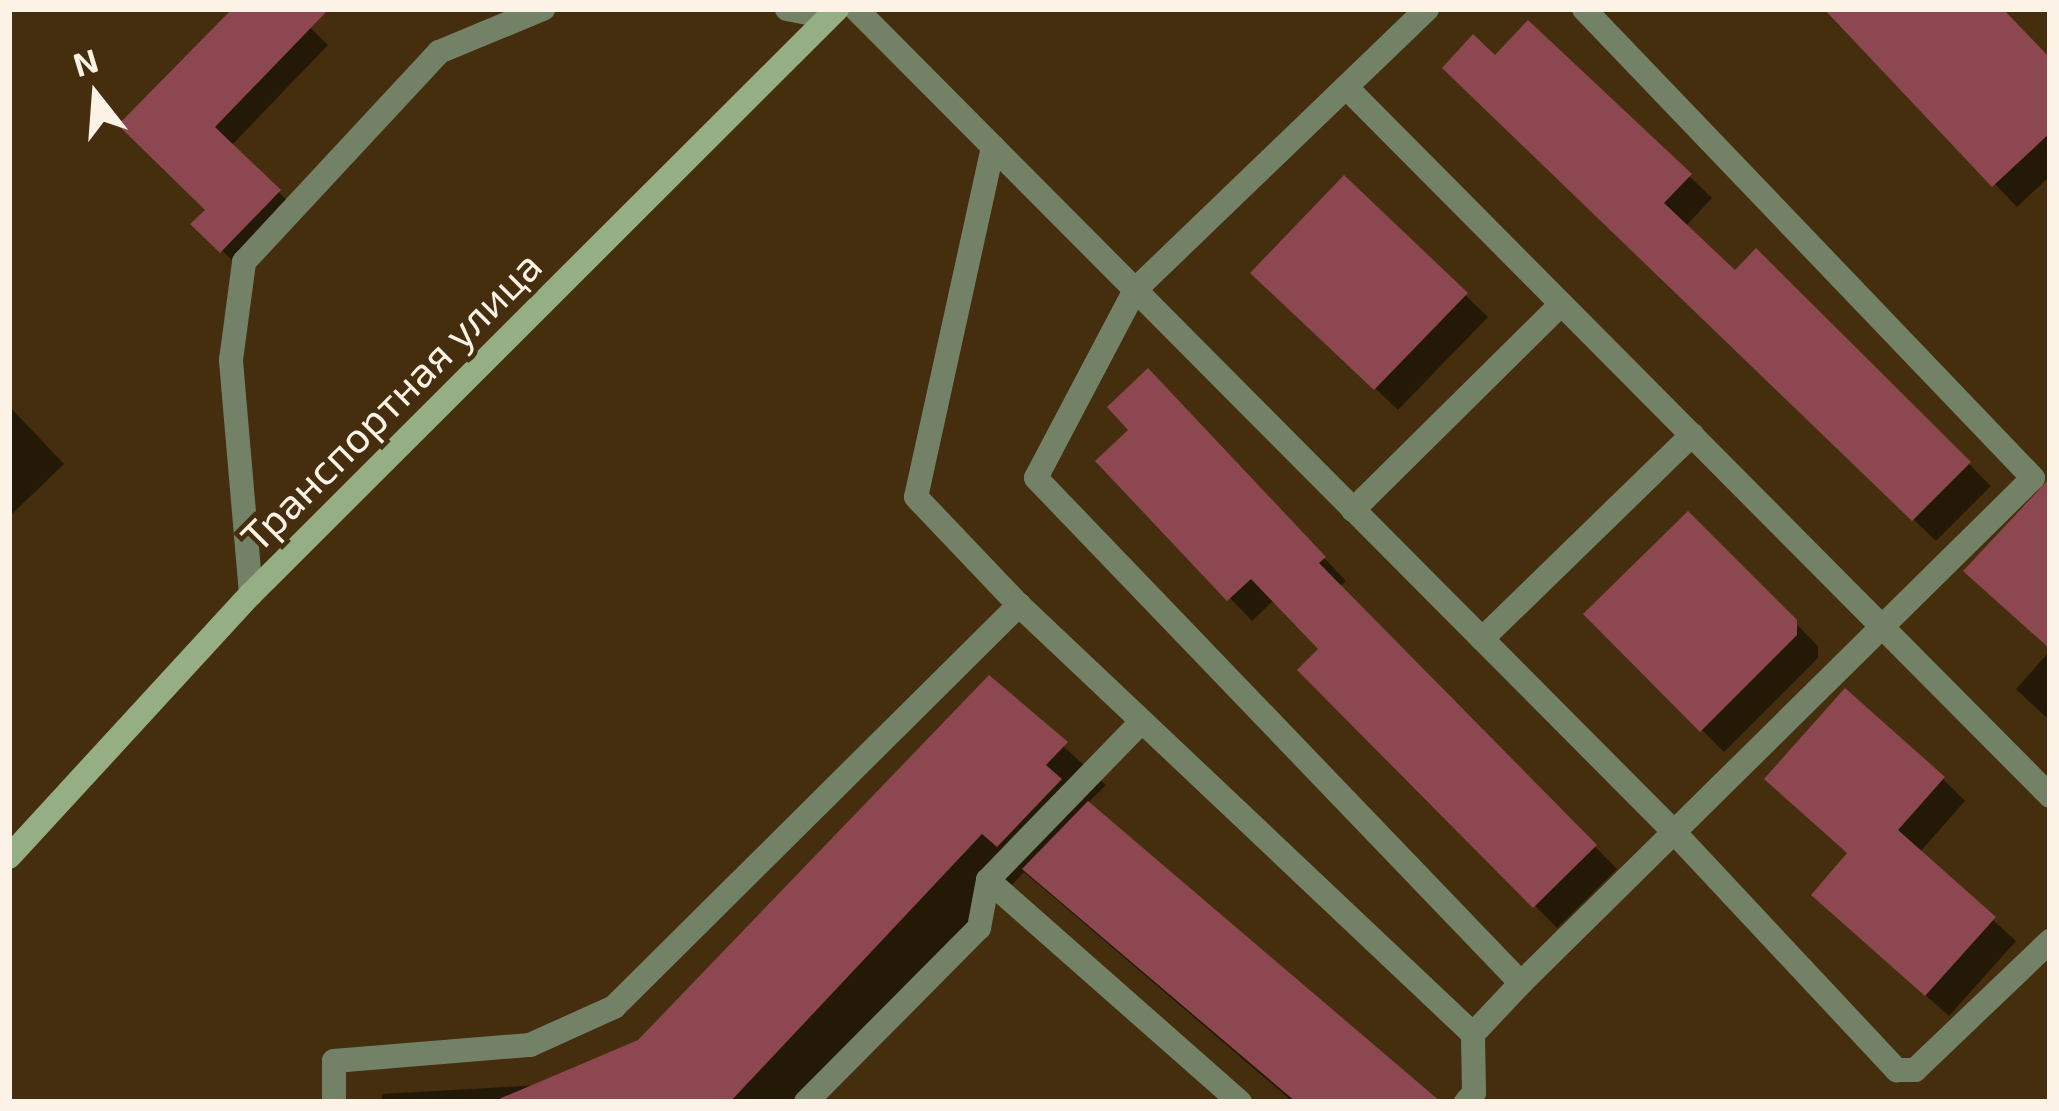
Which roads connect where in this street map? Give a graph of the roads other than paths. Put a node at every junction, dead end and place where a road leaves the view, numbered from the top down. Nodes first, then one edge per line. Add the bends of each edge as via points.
1 (543, 9) edge
2 (787, 9) edge
3 (856, 9) edge
4 (1427, 9) edge
5 (1584, 9) edge
6 (832, 13) edge
7 (1346, 87) junction
8 (993, 147) junction
9 (1135, 290) junction
10 (1561, 304) junction
11 (1691, 435) junction
12 (1354, 510) junction
13 (251, 594) junction
14 (1018, 605) junction
15 (1881, 626) junction
16 (1482, 639) junction
17 (1142, 721) junction
18 (2050, 796) edge
19 (1673, 831) junction
20 (9, 857) edge
21 (988, 880) junction
22 (2050, 941) edge
23 (1521, 983) junction
24 (1473, 1034) junction
25 (334, 1102) edge
26 (806, 1102) edge
27 (1240, 1102) edge
28 (1466, 1102) edge

1 - 13 lane via 439,52 244,262 231,360
2 - 6 lane
3 - 8 lane
4 - 7 lane
5 - 15 lane via 2033,478
6 - 13 main road, Транспортная улица
7 - 9 lane
7 - 10 lane
8 - 9 lane
8 - 14 lane via 916,497
9 - 12 lane
9 - 23 lane via 1036,478
10 - 11 lane
10 - 12 lane
11 - 15 lane
11 - 16 lane
12 - 16 lane
13 - 20 main road, Транспортная улица
14 - 17 lane
14 - 25 lane via 614,1006 530,1045 334,1061
15 - 18 lane
15 - 19 lane
16 - 19 lane
17 - 21 lane
17 - 24 lane
19 - 22 lane via 1897,1070 1915,1070
19 - 23 lane
21 - 26 lane via 980,928
21 - 27 lane
23 - 24 lane
24 - 28 lane via 1474,1093

